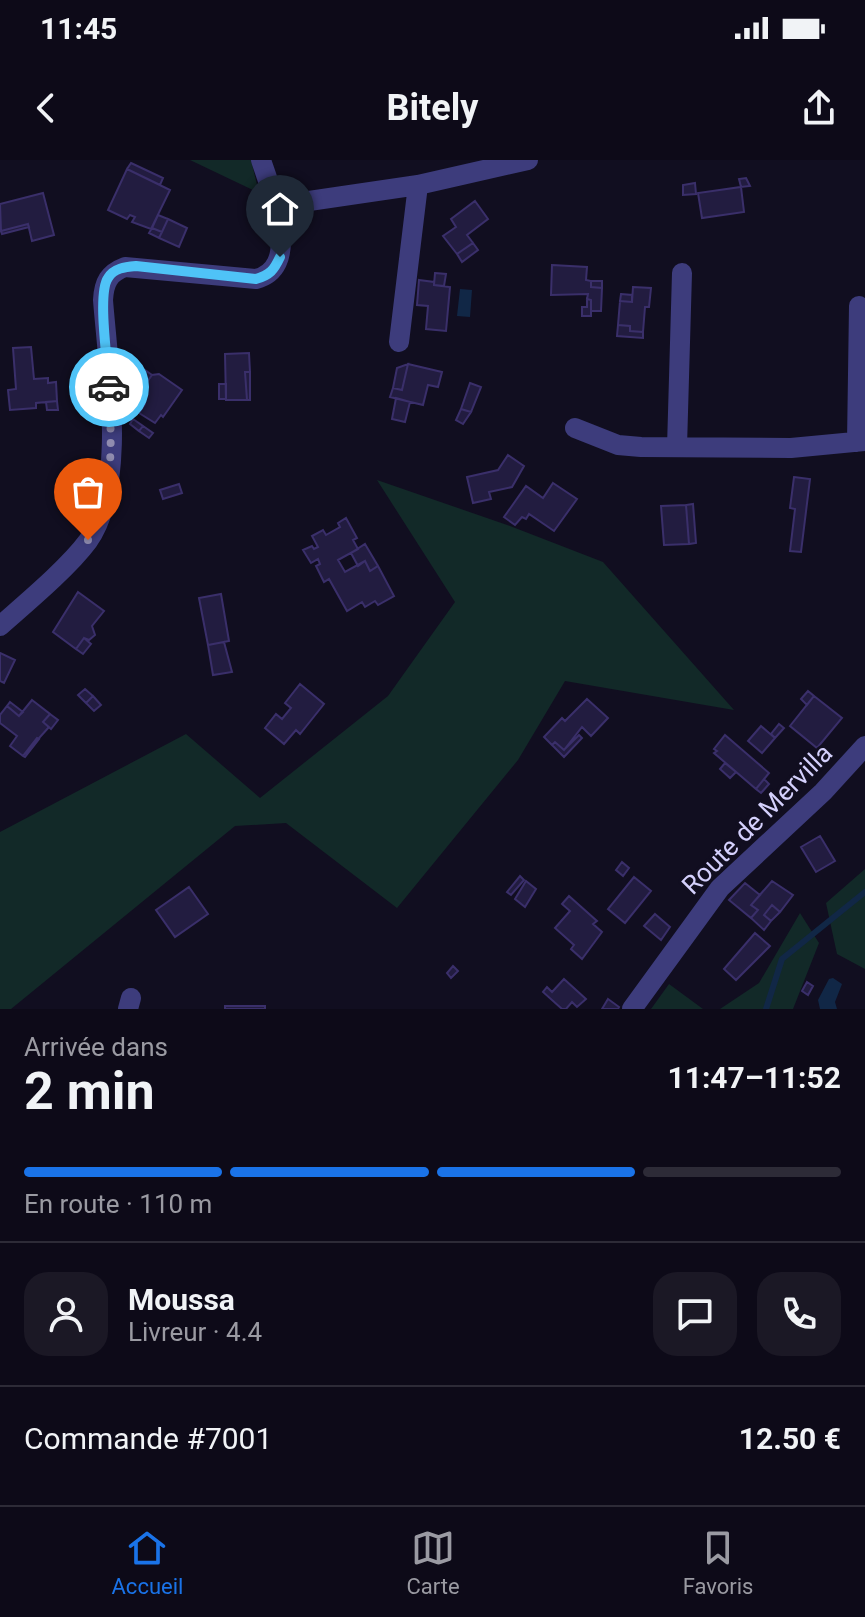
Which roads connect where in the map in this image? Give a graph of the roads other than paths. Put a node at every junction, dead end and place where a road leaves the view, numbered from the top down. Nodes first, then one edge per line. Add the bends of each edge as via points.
1 (261, 160) edge
2 (528, 160) edge
3 (418, 185) junction
4 (275, 206) junction
5 (682, 273) dead end
6 (859, 306) dead end
7 (399, 342) dead end
8 (575, 428) dead end
9 (861, 442) edge
10 (677, 447) junction
11 (0, 626) edge
12 (865, 746) edge
13 (632, 1009) edge

1 - 4 street
2 - 3 street
3 - 4 street
3 - 7 street
4 - 11 street via 280,257 265,276 136,266 114,271 107,279 103,300 112,457 104,506 88,540
5 - 10 street
6 - 9 street
8 - 10 street via 618,445
9 - 10 street via 791,448
12 - 13 street, Route de Mervilla via 720,888

